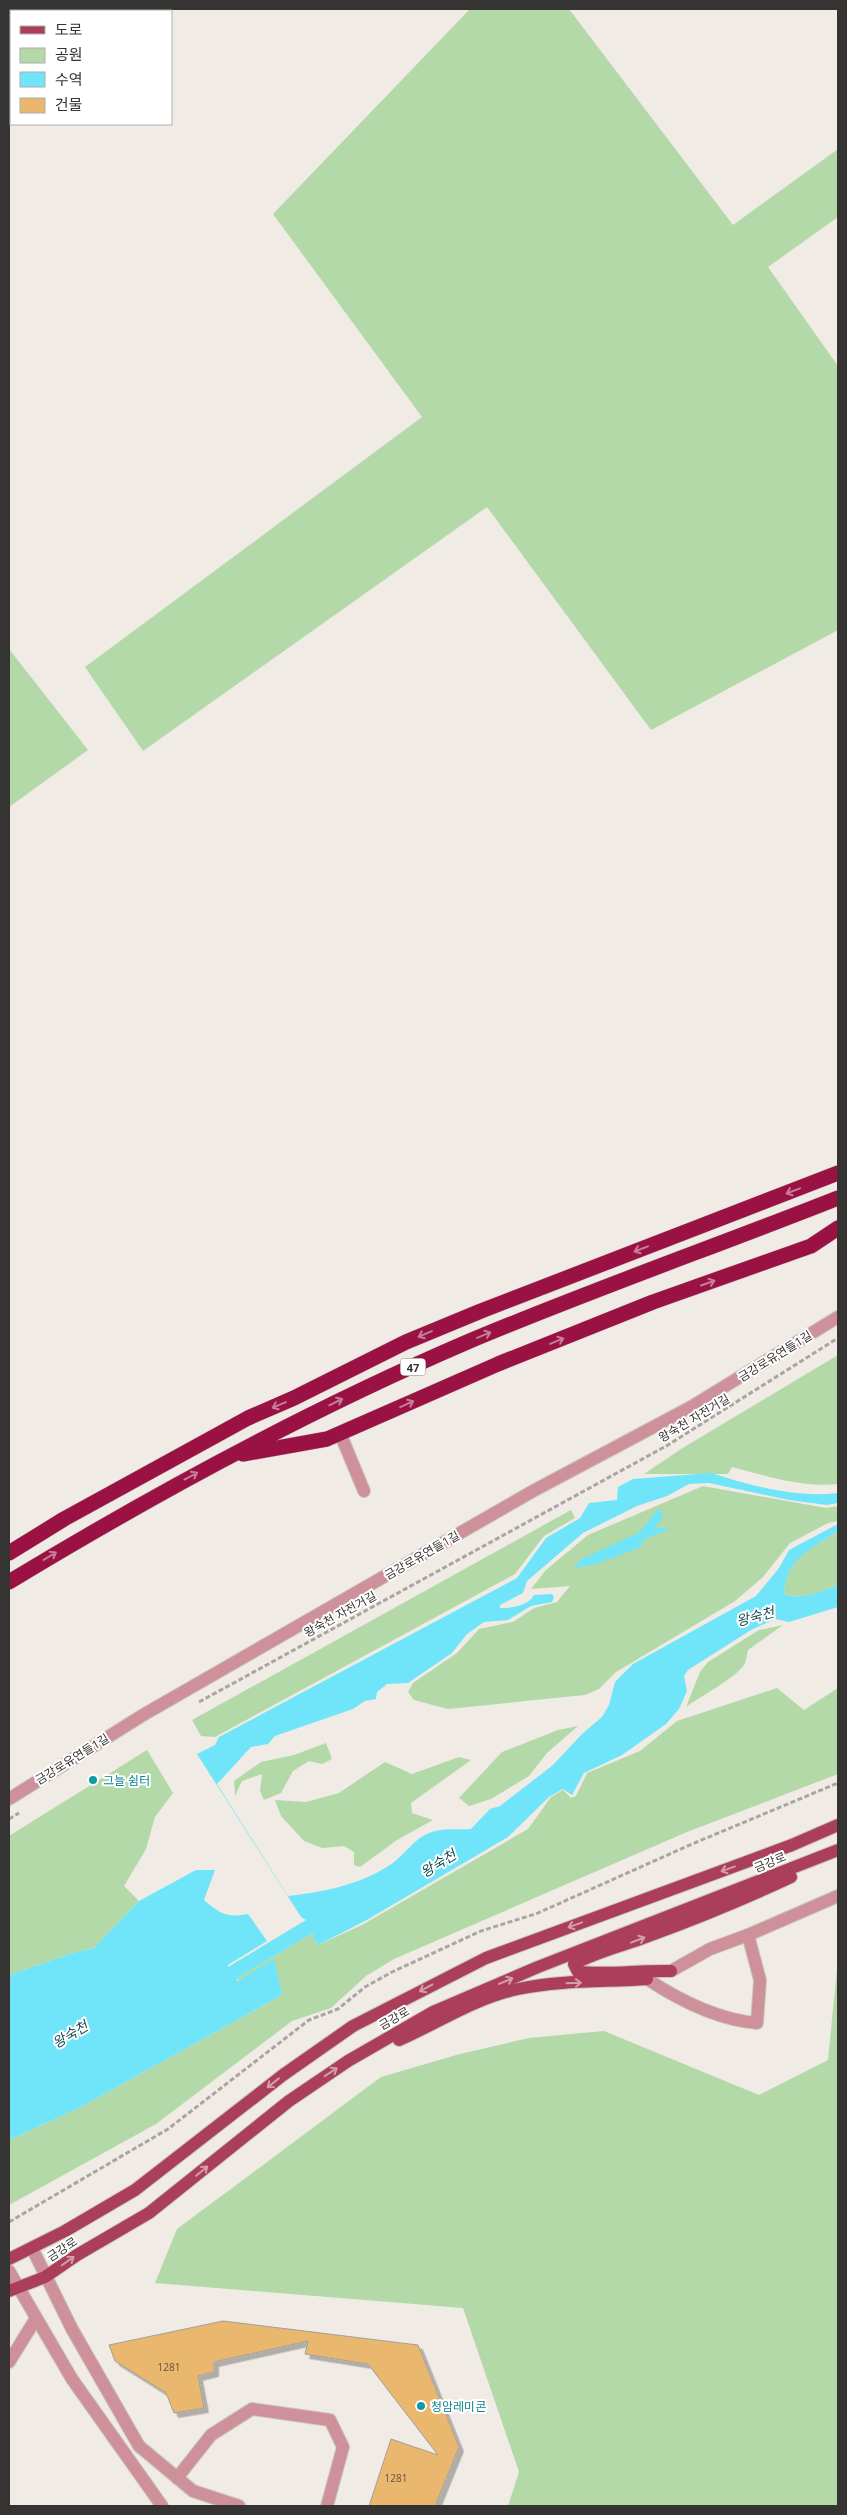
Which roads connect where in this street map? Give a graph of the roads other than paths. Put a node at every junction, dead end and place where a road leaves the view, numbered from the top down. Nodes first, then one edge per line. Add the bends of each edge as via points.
1 (838, 1173) edge
2 (838, 1198) edge
3 (838, 1228) edge
4 (838, 1317) edge
5 (340, 1433) junction
6 (227, 1457) junction
7 (364, 1491) dead end
8 (9, 1553) edge
9 (9, 1582) edge
10 (9, 1799) edge
11 (838, 1825) edge
12 (838, 1850) edge
13 (838, 1854) edge
14 (838, 1896) edge
15 (748, 1935) junction
16 (671, 1970) joint
17 (647, 1979) joint
18 (348, 2061) junction
19 (32, 2248) junction
20 (9, 2259) edge
21 (9, 2271) edge
22 (45, 2277) junction
23 (13, 2289) edge
24 (35, 2320) junction
25 (9, 2362) edge
26 (177, 2478) junction
27 (162, 2506) edge
28 (239, 2506) edge
29 (327, 2506) edge

1 -> 8 highway, 47 via 406,1342 248,1418 64,1518
6 -> 2 highway, 47 via 347,1397 464,1344
5 -> 3 highway via 498,1364 653,1302 811,1246
4 - 10 street, 금강로유연들1길 via 691,1407 533,1491 143,1715
5 - 6 highway via 327,1439
5 - 7 street
9 -> 6 highway, 47 via 113,1519
11 -> 19 main road, 금강로 via 486,1958 369,2017 283,2075 135,2190
18 -> 12 main road, 금강로 via 433,2012 538,1967
16 -> 13 main road via 594,1974 578,1972 574,1964 743,1900
14 - 15 street
15 - 16 street via 710,1949
15 - 17 street via 760,1980 758,2023 744,2022 673,1996
18 -> 17 main road via 495,1996 551,1984
22 -> 18 main road, 금강로 via 149,2213 288,2101
19 - 20 main road, 금강로
19 - 22 street
21 - 23 street
22 - 23 main road, 금강로
22 - 26 street via 139,2446
23 - 24 street
24 - 25 street
24 - 27 street via 72,2379
26 - 28 street via 193,2491
26 - 29 street via 211,2436 252,2409 330,2420 343,2447

